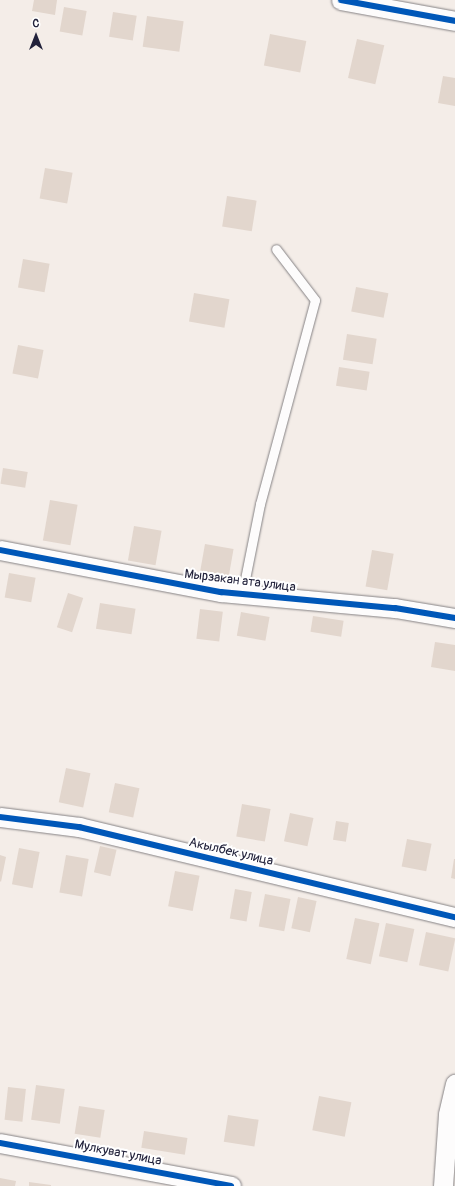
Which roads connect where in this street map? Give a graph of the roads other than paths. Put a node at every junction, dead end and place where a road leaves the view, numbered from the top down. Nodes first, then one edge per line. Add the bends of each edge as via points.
1 (342, 0) edge
2 (455, 21) edge
3 (276, 249) dead end
4 (0, 550) edge
5 (242, 594) junction
6 (455, 618) edge
7 (0, 817) edge
8 (455, 917) edge
9 (455, 1084) edge
10 (0, 1143) edge
11 (231, 1186) edge
12 (443, 1186) edge

1 - 2 street
3 - 5 lane via 315,300 260,504
4 - 5 street, Мырзакан ата улица
5 - 6 street, Мырзакан ата улица via 395,608
7 - 8 street, Акылбек улица via 79,827
9 - 12 street via 448,1114
10 - 11 street, Мулкуват улица

